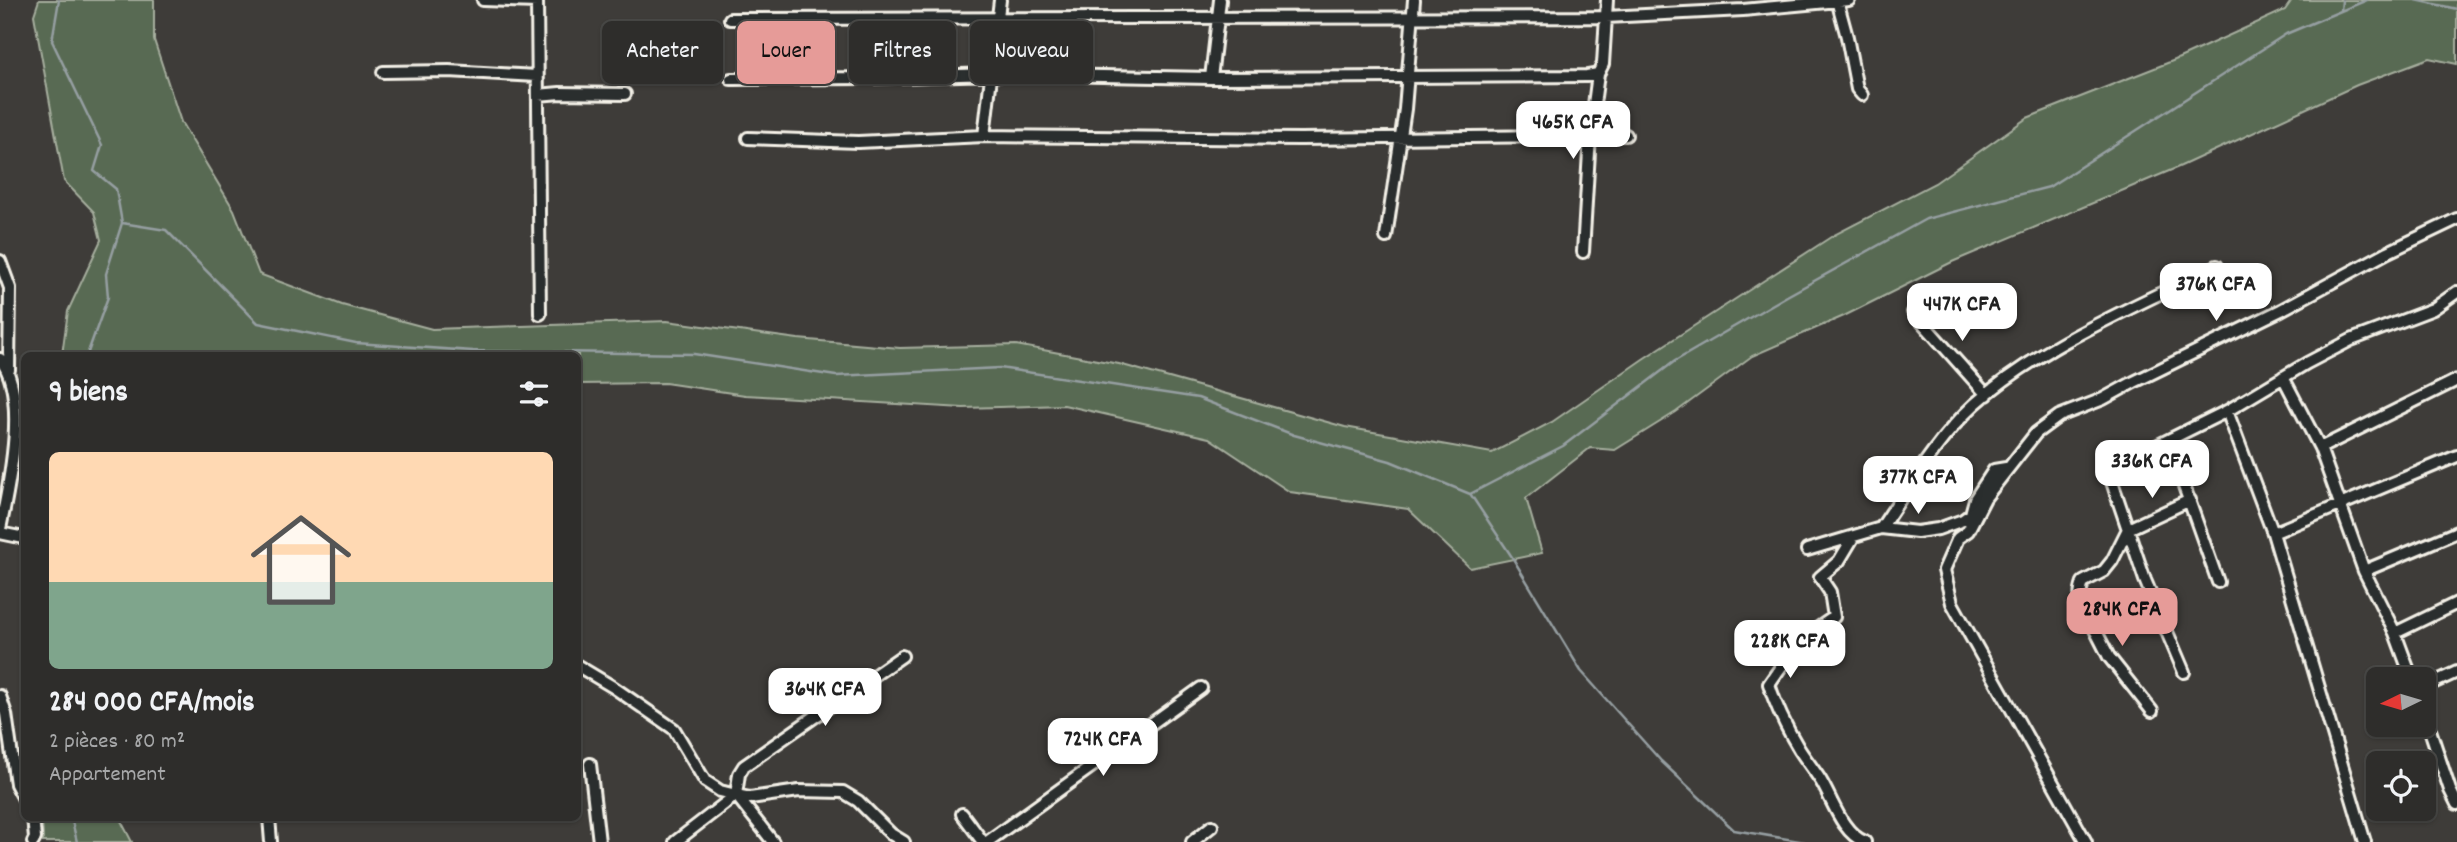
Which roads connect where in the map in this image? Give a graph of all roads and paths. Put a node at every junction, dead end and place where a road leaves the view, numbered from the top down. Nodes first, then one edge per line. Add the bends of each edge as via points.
1 (483, 0) edge
2 (1000, 0) edge
3 (1220, 0) edge
4 (1413, 0) edge
5 (1607, 0) edge
6 (537, 1) edge
7 (1841, 1) edge
8 (1413, 17) junction
9 (1606, 17) junction
10 (998, 18) junction
11 (1219, 18) junction
12 (730, 19) dead end
13 (998, 21) edge
14 (383, 72) dead end
15 (1598, 74) junction
16 (970, 75) edge
17 (537, 76) junction
18 (1093, 76) edge
19 (1407, 77) junction
20 (1211, 78) junction
21 (731, 79) dead end
22 (990, 84) edge
23 (625, 94) dead end
24 (538, 95) junction
25 (1862, 95) dead end
26 (1590, 135) junction
27 (1626, 135) dead end
28 (984, 136) junction
29 (748, 138) dead end
30 (1401, 138) junction
31 (2457, 219) edge
32 (1386, 237) dead end
33 (1583, 252) dead end
34 (0, 261) edge
35 (2217, 266) dead end
36 (2457, 292) edge
37 (1913, 312) dead end
38 (540, 314) dead end
39 (0, 359) edge
40 (9, 370) junction
41 (2283, 377) junction
42 (2457, 380) edge
43 (1987, 395) junction
44 (2227, 411) junction
45 (2168, 441) junction
46 (2320, 448) junction
47 (2457, 456) edge
48 (2006, 468) junction
49 (2190, 500) junction
50 (2340, 504) junction
51 (1881, 528) junction
52 (2128, 529) junction
53 (0, 531) edge
54 (2457, 532) edge
55 (2273, 533) junction
56 (1854, 536) junction
57 (21, 537) edge
58 (1807, 550) dead end
59 (2364, 570) junction
60 (2218, 582) dead end
61 (2457, 603) edge
62 (2395, 633) junction
63 (902, 656) dead end
64 (2408, 667) edge
65 (581, 668) edge
66 (2184, 672) dead end
67 (2457, 672) edge
68 (2436, 682) edge
69 (1201, 688) dead end
70 (0, 696) edge
71 (2152, 711) dead end
72 (2432, 737) edge
73 (590, 764) dead end
74 (21, 793) edge
75 (736, 795) junction
76 (2457, 804) edge
77 (962, 814) dead end
78 (33, 821) edge
79 (269, 821) edge
80 (1212, 826) dead end
81 (33, 842) edge
82 (271, 842) edge
83 (599, 842) edge
84 (676, 842) edge
85 (773, 842) edge
86 (904, 842) edge
87 (985, 842) edge
88 (1192, 842) edge
89 (1865, 842) edge
90 (2085, 842) edge
91 (2365, 842) edge

1 - 6 street
2 - 10 street
3 - 11 street
4 - 8 street
5 - 9 street
6 - 17 street
7 - 9 street
7 - 25 street via 1857,89
8 - 9 street
8 - 11 street
8 - 19 street
9 - 15 street via 1603,64
10 - 11 street
10 - 12 street
10 - 13 street
11 - 20 street
14 - 17 street
15 - 19 street
15 - 26 street
16 - 21 street
17 - 24 street
18 - 20 street
19 - 20 street
19 - 30 street
22 - 28 street
23 - 24 street
24 - 38 street
26 - 27 street
26 - 30 street
26 - 33 street
28 - 29 street via 858,142
28 - 30 street
30 - 32 street
31 - 48 street via 2103,399 2059,416 2036,433
34 - 40 street via 10,288
35 - 43 street via 2073,336
36 - 41 street via 2433,309 2351,340
37 - 43 street
39 - 40 street
40 - 53 street via 16,425
41 - 44 street
41 - 46 street
42 - 46 street
43 - 51 street via 1943,440
44 - 45 street
44 - 55 street
45 - 49 street
45 - 52 street via 2109,470
46 - 50 street
47 - 50 street
48 - 51 street via 1994,470 1964,520 1923,532
48 - 90 street via 1968,531 1958,538 1945,572 1952,603
49 - 52 street
49 - 60 street
50 - 55 street
50 - 59 street
51 - 56 street
52 - 66 street
52 - 71 street via 2104,571 2083,582 2080,599 2109,657
53 - 57 street
54 - 59 street
55 - 91 street
56 - 58 street
56 - 89 street via 1839,561 1820,577 1829,592 1834,617 1799,641 1769,684 1800,752 1854,836
59 - 62 street
61 - 62 street
62 - 64 street
63 - 75 street via 744,766
65 - 75 street via 674,729 705,781 714,789
67 - 68 street
69 - 87 street
70 - 74 street
72 - 76 street
73 - 83 street
75 - 84 street
75 - 85 street
75 - 86 street via 843,792
77 - 87 street
78 - 81 street
79 - 82 street
80 - 88 street

